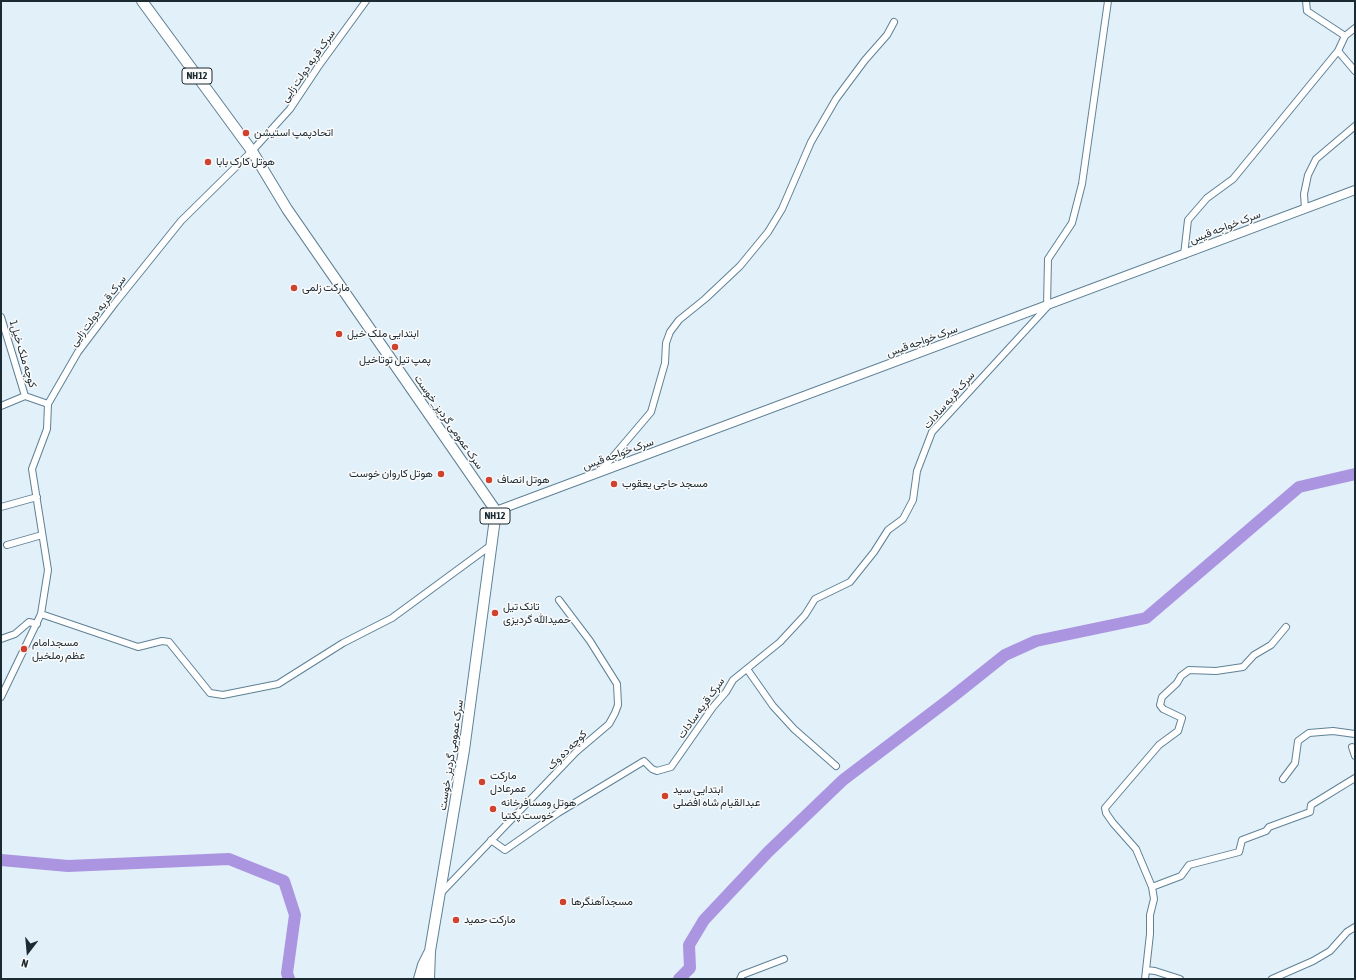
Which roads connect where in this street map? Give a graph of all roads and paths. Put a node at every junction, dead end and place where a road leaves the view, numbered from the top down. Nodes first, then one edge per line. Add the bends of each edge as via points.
1 (142, 1) edge
2 (366, 1) edge
3 (1108, 1) edge
4 (1306, 1) edge
5 (894, 22) dead end
6 (1355, 28) edge
7 (1345, 36) junction
8 (1338, 51) junction
9 (1355, 71) edge
10 (1355, 126) edge
11 (252, 152) junction
12 (1355, 190) edge
13 (1305, 209) junction
14 (1184, 255) junction
15 (1047, 306) junction
16 (1, 317) edge
17 (25, 396) junction
18 (48, 404) junction
19 (1, 406) edge
20 (599, 473) junction
21 (37, 497) junction
22 (1, 507) edge
23 (496, 511) junction
24 (42, 536) junction
25 (7, 545) dead end
26 (490, 546) junction
27 (559, 600) dead end
28 (41, 614) junction
29 (37, 624) junction
30 (1286, 627) dead end
31 (1, 639) edge
32 (747, 669) junction
33 (1, 697) edge
34 (1355, 734) edge
35 (1352, 747) dead end
36 (1355, 756) edge
37 (836, 766) dead end
38 (1355, 778) edge
39 (1283, 779) dead end
40 (491, 840) junction
41 (1152, 887) junction
42 (440, 894) junction
43 (1355, 927) edge
44 (430, 951) junction
45 (784, 959) dead end
46 (1146, 970) junction
47 (419, 979) edge
48 (429, 979) edge
49 (740, 979) edge
50 (1145, 979) edge
51 (1180, 979) edge
52 (1272, 979) edge

1 - 11 highway, سرک عمومی گردیز_خوست / NH12
2 - 11 street, سرک قریه دولت زایی via 290,109
3 - 15 street via 1082,184 1072,223 1048,260
4 - 7 street via 1307,11
5 - 20 street via 887,35 836,99 768,232 740,266 679,320 670,332 666,343 665,362 651,412
6 - 7 street
7 - 8 street
8 - 9 street
8 - 14 street via 1233,178 1207,198 1188,220
10 - 13 street via 1316,159 1308,175 1304,194
11 - 18 street, سرک قریه دولت زایی via 181,221 78,352
11 - 23 highway, سرک عمومی گردیز_خوست / NH12 via 287,209
12 - 13 street, سرک خواجه قیس
13 - 14 street, سرک خواجه قیس
14 - 15 street, سرک خواجه قیس
15 - 20 street, سرک خواجه قیس
15 - 32 street, سرک قریه سادات via 932,432 917,470 913,500 903,519 888,530 850,582 815,599 805,615 780,642
16 - 17 street, کوچه ملک خیل1
17 - 18 street
17 - 19 street
18 - 21 street, سرک قریه دولت زایی via 47,429 32,469
20 - 23 street, سرک خواجه قیس
21 - 22 street
21 - 24 street, سرک قریه دولت زایی
23 - 26 highway, سرک عمومی گردیز_خوست / NH12
24 - 25 street
24 - 28 street, سرک قریه دولت زایی via 48,570
26 - 28 street via 392,618 343,643 278,684 223,694 210,693 169,642 162,641 138,647
26 - 42 highway, سرک عمومی گردیز_خوست / NH12 via 464,750
27 - 40 street, کوچه ده وک via 617,684 618,705 609,724 576,752
28 - 29 street, سرک قریه دولت زایی
29 - 31 street via 29,622 15,634
29 - 33 street, سرک قریه دولت زایی
30 - 41 street via 1271,645 1254,655 1244,667 1216,671 1189,670 1162,697 1160,705 1163,709 1182,718 1178,731 1159,744 1105,808 1106,813 1136,849
32 - 37 street via 772,706
32 - 40 street, سرک قریه سادات via 733,680 671,767 657,771 644,761 505,850
34 - 39 street via 1333,731 1309,733 1298,741 1295,763
35 - 36 street
38 - 41 street via 1311,805 1310,812 1242,840 1239,852 1189,865 1181,876
40 - 42 street, کوچه ده وک
41 - 46 street via 1154,898 1150,915
42 - 44 highway, سرک عمومی گردیز_خوست / NH12
43 - 52 street via 1330,951
44 - 47 highway, سرک عمومی گردیز_خوست / NH12
44 - 48 highway, سرک عمومی گردیز_خوست / NH12
45 - 49 street via 742,975
46 - 50 street
46 - 51 street

